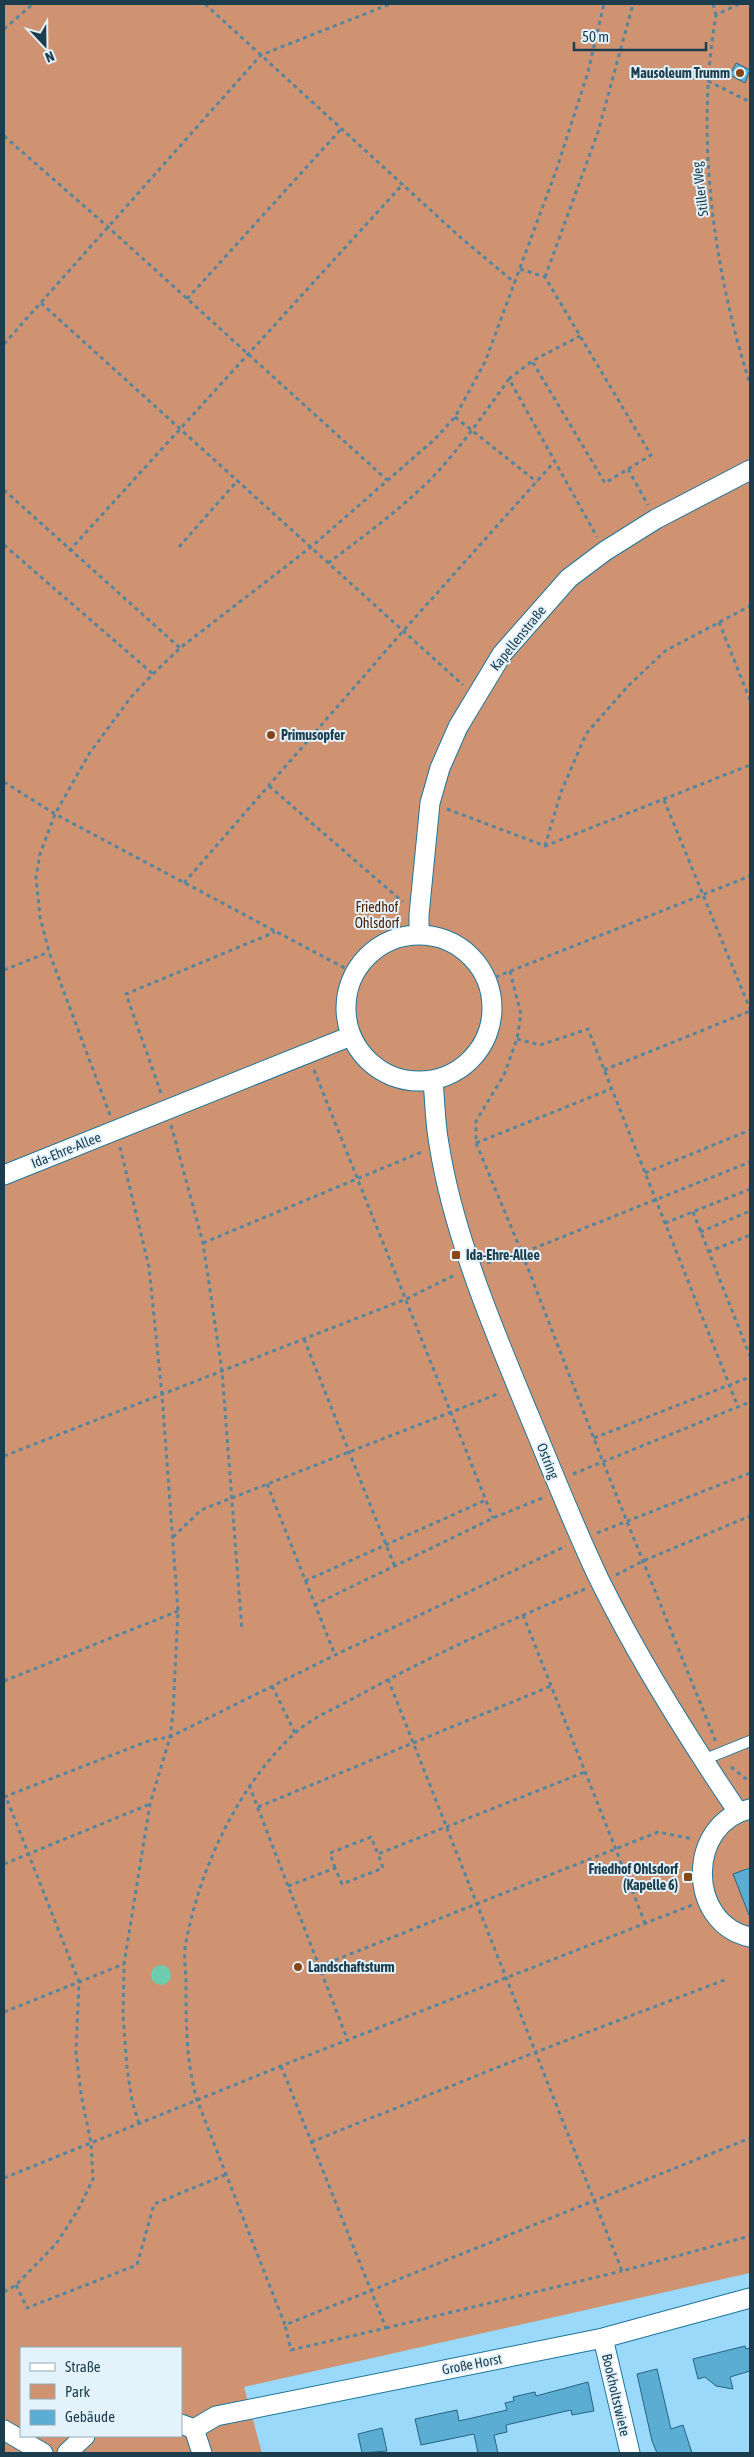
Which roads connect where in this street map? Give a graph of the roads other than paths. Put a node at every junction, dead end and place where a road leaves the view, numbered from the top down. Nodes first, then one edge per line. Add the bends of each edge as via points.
1 (750, 470) edge
2 (419, 934) junction
3 (351, 1036) junction
4 (433, 1080) junction
5 (4, 1175) edge
6 (750, 1741) edge
7 (712, 1757) junction
8 (744, 1810) edge
9 (750, 1937) edge
10 (750, 2298) edge
11 (603, 2338) junction
12 (188, 2427) edge
13 (4, 2430) edge
14 (84, 2437) edge
15 (43, 2453) edge
16 (67, 2453) edge
17 (202, 2453) edge
18 (630, 2453) edge

1 - 2 street, Kapellenstraße via 656,519 605,551 569,578 502,654 458,727 440,768 430,803 418,915
2 - 3 street via 400,936 382,944 354,972 347,993 346,1015
2 - 4 street via 442,937 462,947 478,963 488,980 494,1008 489,1032 476,1054 457,1071
3 - 4 street via 364,1057 384,1073 408,1081
3 - 5 street, Ida-Ehre-Allee
4 - 7 street, Ostring via 439,1144 455,1213 517,1386 558,1486 601,1582 681,1727
6 - 7 lane
7 - 8 street, Ostring
8 - 9 street via 721,1825 708,1842 701,1871 706,1900 724,1923
10 - 11 street, Große Horst
11 - 12 street, Große Horst via 216,2416
11 - 18 street, Bookholtstwiete
12 - 17 street
13 - 15 street
14 - 16 street

